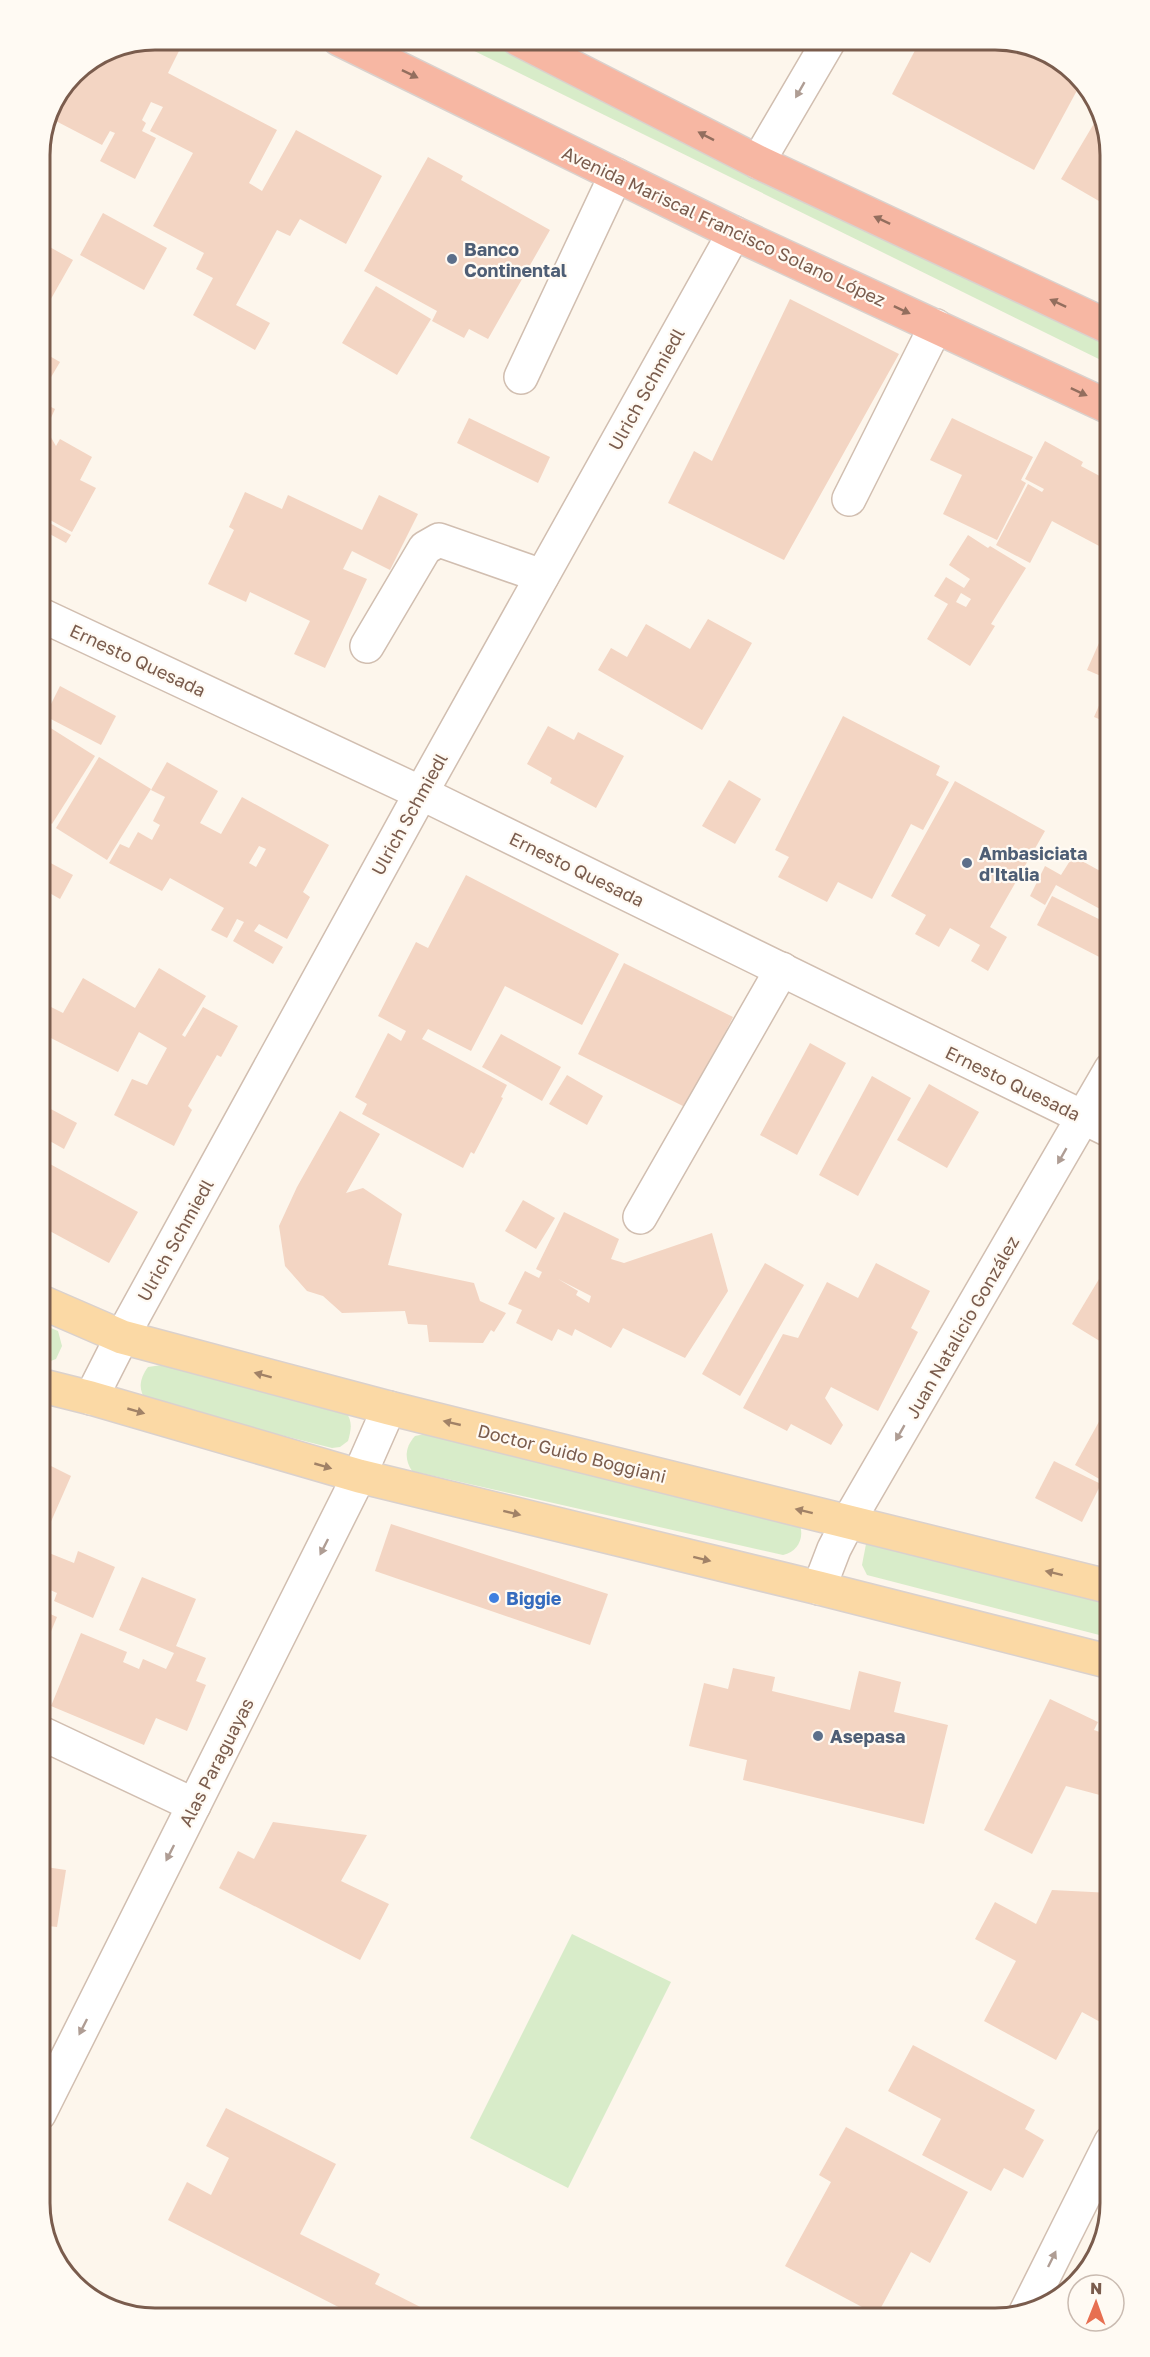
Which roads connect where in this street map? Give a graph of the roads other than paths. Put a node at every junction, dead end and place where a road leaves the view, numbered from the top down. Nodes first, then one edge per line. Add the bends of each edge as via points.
1 (361, 50) edge
2 (539, 50) edge
3 (824, 50) edge
4 (758, 162) junction
5 (616, 175) junction
6 (734, 233) junction
7 (1100, 323) edge
8 (936, 326) junction
9 (521, 377) dead end
10 (1100, 403) edge
11 (849, 499) dead end
12 (542, 576) junction
13 (50, 619) edge
14 (367, 646) dead end
15 (421, 793) junction
16 (782, 969) junction
17 (1098, 1124) edge
18 (640, 1217) dead end
19 (50, 1306) edge
20 (122, 1337) junction
21 (50, 1388) edge
22 (91, 1398) junction
23 (389, 1408) junction
24 (359, 1476) junction
25 (848, 1522) junction
26 (1100, 1584) edge
27 (819, 1588) junction
28 (1100, 1659) edge
29 (50, 1737) edge
30 (194, 1805) junction
31 (50, 2092) edge
32 (1100, 2164) edge
33 (1032, 2300) edge

1 -> 5 highway, Avenida Mariscal Francisco Solano López
4 -> 2 highway
3 -> 4 street
7 -> 4 highway
5 - 6 highway, Avenida Mariscal Francisco Solano López
5 - 9 street
6 -> 8 highway, Avenida Mariscal Francisco Solano López
6 - 12 street, Ulrich Schmiedl
8 -> 10 highway, Avenida Mariscal Francisco Solano López
8 - 11 street
12 - 14 street via 434,541 425,548
12 - 15 street, Ulrich Schmiedl
13 - 15 street, Ernesto Quesada
15 - 16 street, Ernesto Quesada
15 - 20 street, Ulrich Schmiedl
16 - 17 street, Ernesto Quesada
16 - 18 street
17 -> 25 street, Juan Natalicio González
19 - 20 main road, Doctor Guido Boggiani
20 - 22 street, Ulrich Schmiedl
23 -> 20 main road, Doctor Guido Boggiani
21 - 22 main road
22 -> 24 main road
23 - 24 street, Alas Paraguayas
25 -> 23 main road, Doctor Guido Boggiani
24 -> 27 main road
24 -> 30 street, Alas Paraguayas
26 -> 25 main road, Doctor Guido Boggiani
25 - 27 street, Juan Natalicio González
27 - 28 main road
29 - 30 street
30 -> 31 street, Alas Paraguayas
33 -> 32 street

